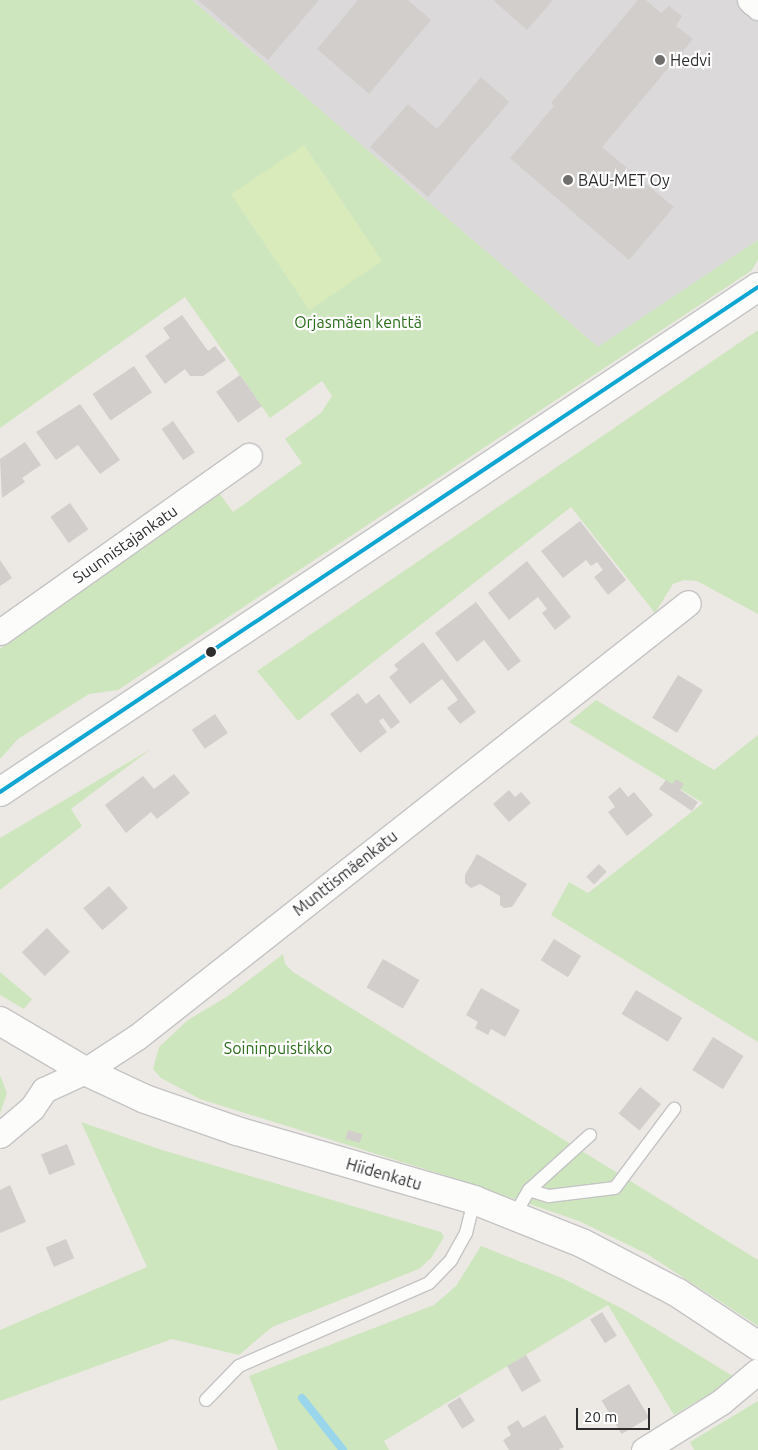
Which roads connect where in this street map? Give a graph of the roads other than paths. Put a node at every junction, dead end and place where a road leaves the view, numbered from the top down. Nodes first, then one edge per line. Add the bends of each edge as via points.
1 (750, 0) edge
2 (758, 7) edge
3 (758, 287) edge
4 (249, 456) dead end
5 (688, 603) dead end
6 (0, 632) edge
7 (0, 792) edge
8 (0, 1021) edge
9 (85, 1071) junction
10 (674, 1109) dead end
11 (0, 1134) edge
12 (590, 1135) dead end
13 (529, 1190) junction
14 (474, 1200) junction
15 (514, 1216) junction
16 (758, 1346) edge
17 (758, 1371) edge
18 (206, 1400) dead end
19 (644, 1450) edge

1 - 2 street
3 - 7 street
4 - 6 street, Suunnistajankatu
5 - 9 street, Munttismäenkatu via 137,1037
8 - 9 street, Hiidenkatu
9 - 11 street, Munttismäenkatu via 44,1090 32,1108
9 - 14 street, Hiidenkatu via 145,1099 237,1131
10 - 13 lane via 615,1188 549,1196
12 - 13 lane
13 - 15 lane
14 - 15 street, Hiidenkatu
14 - 18 lane via 466,1233 451,1260 428,1283 239,1366
15 - 16 street, Hiidenkatu via 629,1265
17 - 19 street via 721,1402

